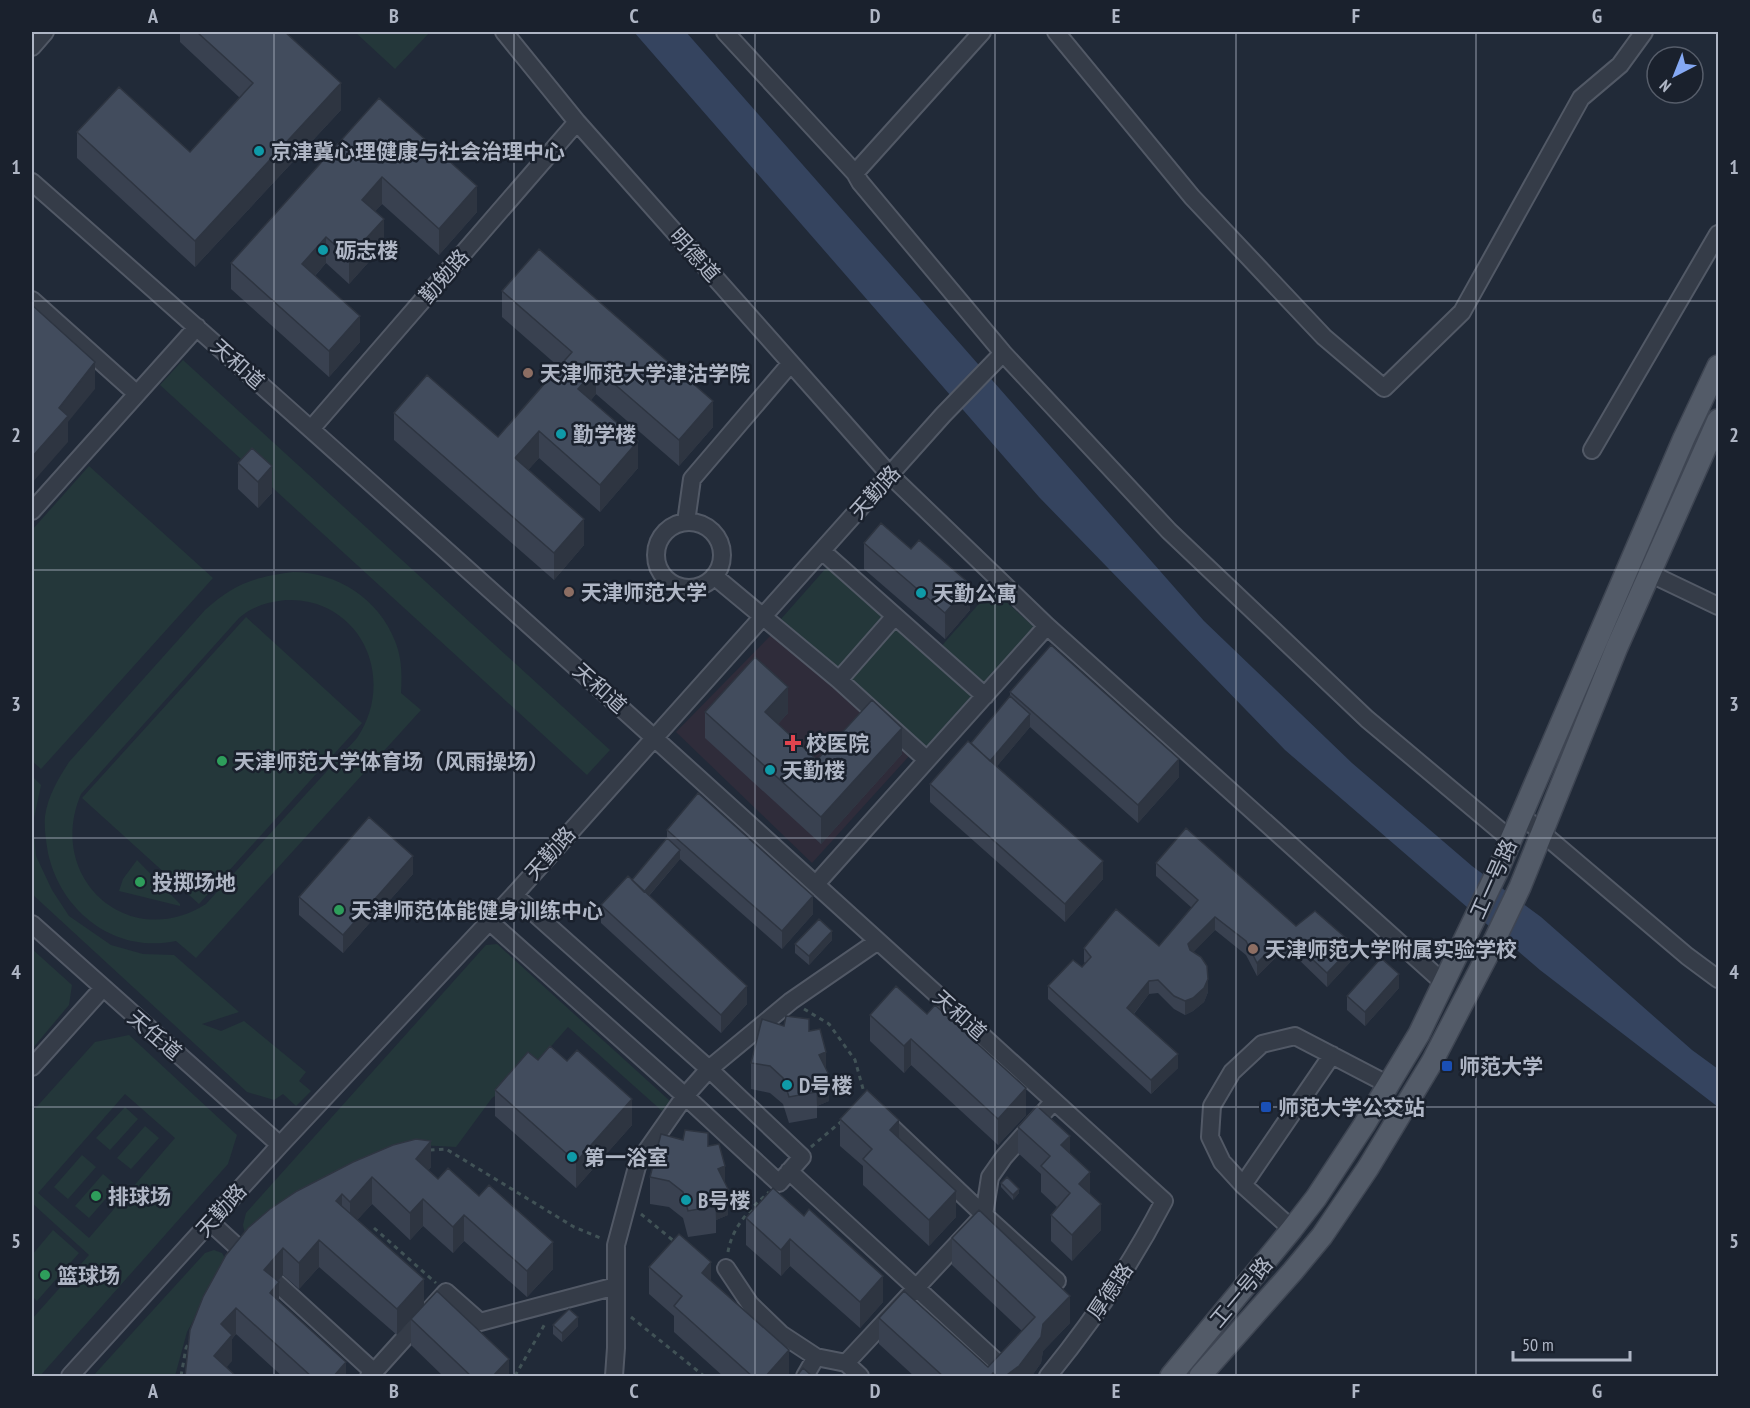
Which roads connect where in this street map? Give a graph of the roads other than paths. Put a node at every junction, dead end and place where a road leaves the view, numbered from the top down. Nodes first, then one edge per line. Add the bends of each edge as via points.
1 (45, 32) edge
2 (504, 32) edge
3 (725, 32) edge
4 (982, 32) edge
5 (1056, 32) edge
6 (1644, 32) edge
7 (32, 47) edge
8 (577, 122) junction
9 (855, 173) junction
10 (32, 182) edge
11 (1719, 234) edge
12 (32, 300) edge
13 (197, 327) junction
14 (1003, 353) junction
15 (791, 363) junction
16 (1719, 366) edge
17 (137, 394) junction
18 (1719, 420) edge
19 (310, 429) junction
20 (1592, 450) dead end
21 (890, 475) junction
22 (32, 510) edge
23 (686, 522) junction
24 (822, 551) junction
25 (1649, 573) junction
26 (714, 576) junction
27 (1719, 606) edge
28 (763, 616) junction
29 (895, 616) junction
30 (1047, 626) junction
31 (839, 680) junction
32 (985, 696) junction
33 (654, 736) junction
34 (927, 760) junction
35 (1521, 815) junction
36 (1542, 832) junction
37 (1510, 839) junction
38 (816, 884) junction
39 (514, 895) junction
40 (489, 921) junction
41 (32, 924) edge
42 (878, 941) junction
43 (1719, 979) edge
44 (1444, 983) junction
45 (103, 988) junction
46 (1332, 1055) junction
47 (32, 1067) edge
48 (709, 1069) junction
49 (1389, 1085) junction
50 (685, 1096) junction
51 (1054, 1101) junction
52 (867, 1103) edge
53 (280, 1145) junction
54 (784, 1177) junction
55 (1243, 1185) junction
56 (1164, 1201) joint
57 (984, 1215) junction
58 (210, 1222) junction
59 (1292, 1230) junction
60 (726, 1268) road end
61 (1057, 1281) edge
62 (616, 1286) junction
63 (916, 1288) junction
64 (816, 1358) junction
65 (846, 1363) junction
66 (371, 1374) edge
67 (70, 1377) edge
68 (614, 1377) edge
69 (805, 1377) edge
70 (861, 1377) edge
71 (1012, 1377) edge
72 (1048, 1377) edge
73 (1170, 1377) edge
74 (1200, 1377) edge

1 - 7 street
2 - 8 street, 明德道
3 - 9 street
4 - 9 street
5 - 6 street via 1192,197 1324,337 1384,388 1462,312 1581,98 1620,65
8 - 15 street, 明德道
8 - 19 street, 勤勉路
9 - 14 street
10 - 13 street, 天和道
11 - 20 street
12 - 17 street
13 - 17 street
13 - 19 street, 天和道
14 - 21 street, 天勤路
14 - 37 street via 1169,531 1368,719
15 - 21 street, 明德道
15 - 23 street via 692,479
16 - 35 main road, 工一号路
17 - 22 street
18 - 25 main road, 工一号路
19 - 33 street, 天和道
21 - 24 street, 天勤路
21 - 30 street, 明德道
23 - 26 street via 703,525 716,536 722,560
23 - 26 street via 670,528 659,541 658,566 668,580 684,587 700,585
24 - 28 street, 天勤路
24 - 29 street
25 - 27 street
25 - 36 main road, 工一号路
26 - 28 street
28 - 31 street
28 - 33 street, 天勤路
29 - 31 street
29 - 32 street
30 - 32 street
30 - 44 street, 明德道
31 - 34 street
32 - 34 street
33 - 38 street, 天和道
33 - 39 street, 天勤路
34 - 38 street
35 - 36 street
35 - 37 main road, 工一号路
36 - 43 street
36 - 74 main road, 工一号路 via 1520,887 1432,1062 1347,1199 1322,1236
37 - 44 main road, 工一号路
38 - 42 street, 天和道
39 - 40 street, 天勤路
39 - 48 street
40 - 50 street
40 - 53 street, 天勤路
41 - 45 street, 天任道
42 - 48 street via 792,1001
42 - 51 street, 天和道
44 - 49 main road, 工一号路
45 - 47 street
45 - 53 street, 天任道
46 - 49 street
46 - 55 street
46 - 55 street via 1295,1036 1262,1044 1232,1072 1212,1106 1210,1137 1222,1162
48 - 50 street
48 - 54 street via 802,1157
49 - 59 main road, 工一号路
50 - 54 street
50 - 62 street via 638,1163 616,1245
51 - 56 street, 天和道
51 - 57 street via 990,1177
52 - 57 street
53 - 58 street, 天勤路
54 - 63 street
55 - 59 street
56 - 72 street, 厚德路 via 1143,1242
57 - 61 street
57 - 63 street
58 - 66 street
58 - 67 street, 天勤路
59 - 73 main road, 工一号路
60 - 64 street via 750,1304 781,1334
62 - 66 street via 480,1322 446,1292
62 - 68 street
63 - 65 street
63 - 71 street
64 - 65 street
64 - 69 street
65 - 70 street

